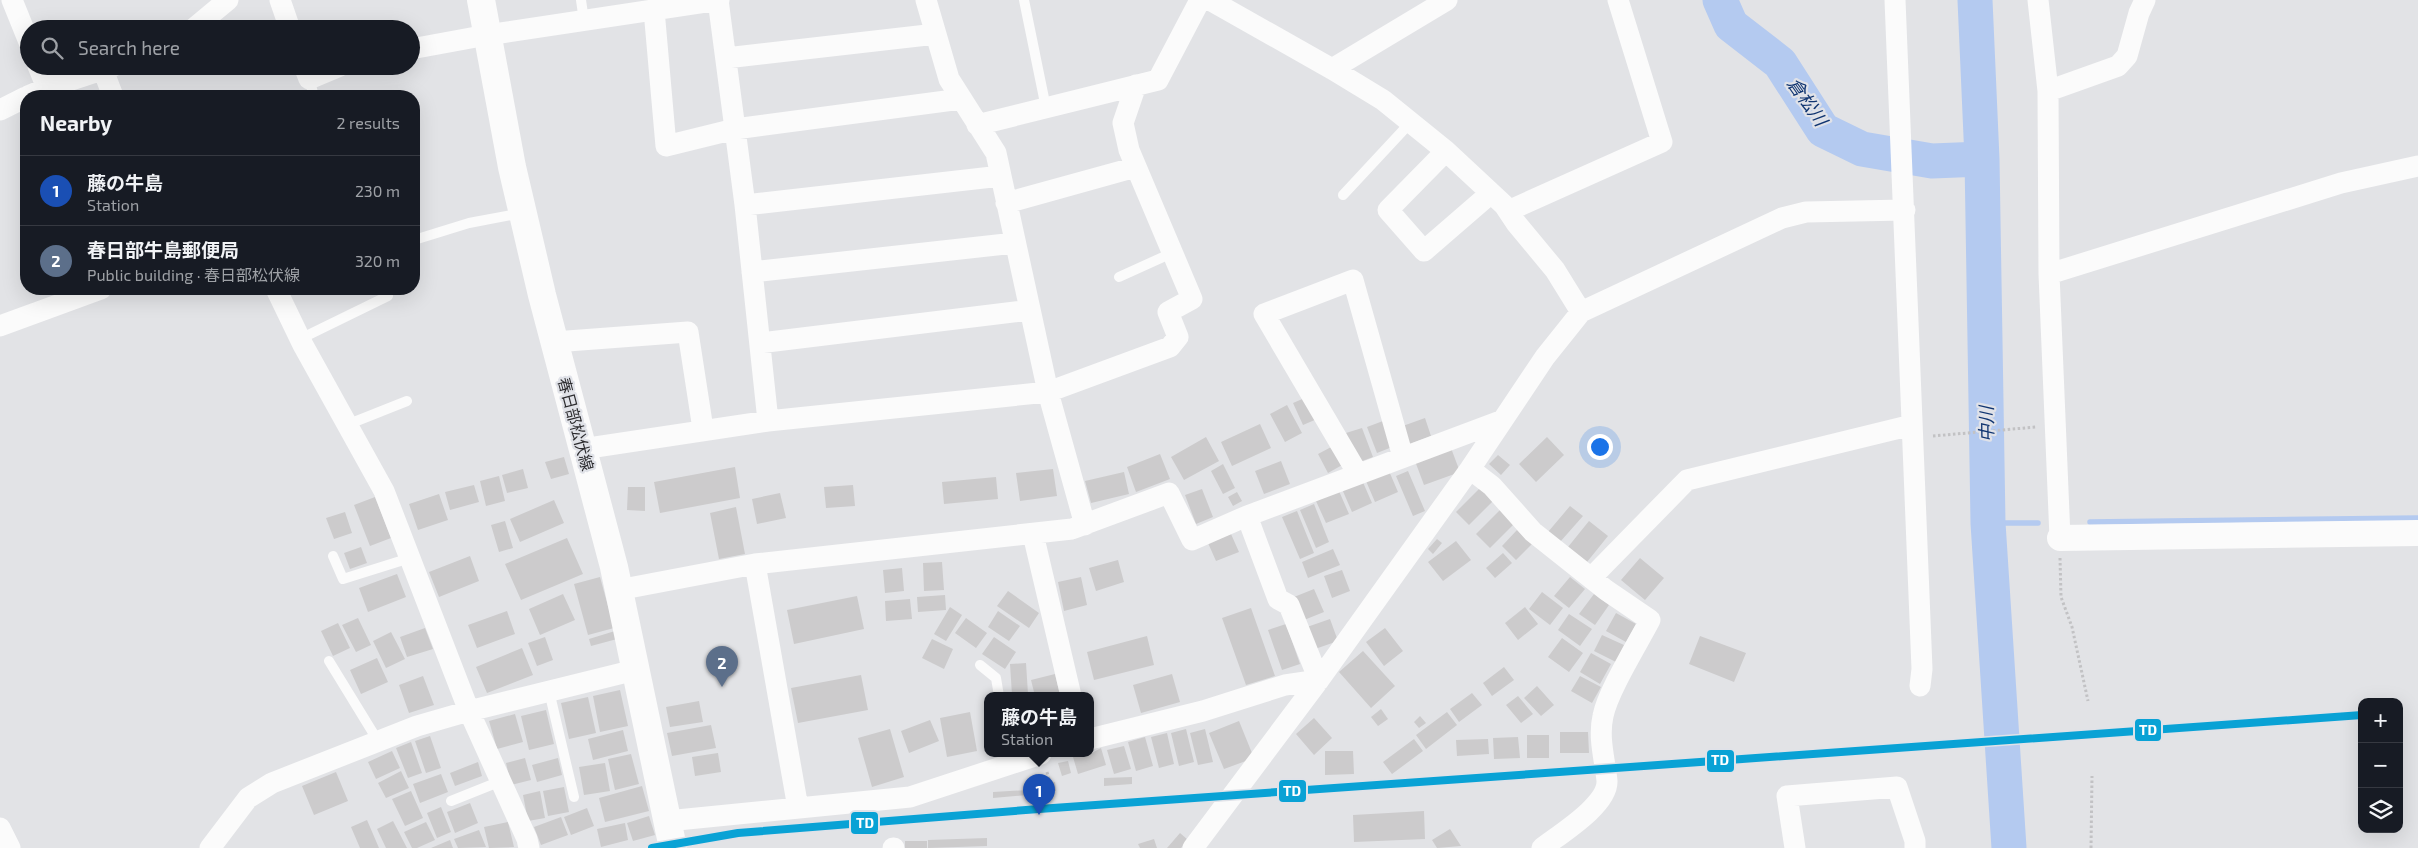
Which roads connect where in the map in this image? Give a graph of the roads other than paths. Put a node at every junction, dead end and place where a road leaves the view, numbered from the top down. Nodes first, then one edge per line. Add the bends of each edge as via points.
1 (12, 0) edge
2 (228, 0) edge
3 (280, 0) edge
4 (481, 0) edge
5 (719, 0) edge
6 (926, 0) edge
7 (1024, 0) edge
8 (1200, 0) edge
9 (1210, 0) edge
10 (1447, 0) edge
11 (1618, 0) edge
12 (1895, 0) edge
13 (2038, 0) edge
14 (2145, 0) edge
15 (583, 10) edge
16 (654, 10) junction
17 (20, 20) edge
18 (204, 20) edge
19 (287, 20) edge
20 (936, 34) junction
21 (487, 35) junction
22 (420, 47) edge
23 (726, 58) junction
24 (1332, 69) junction
25 (37, 75) edge
26 (88, 75) edge
27 (110, 75) edge
28 (1136, 85) junction
29 (35, 90) edge
30 (45, 90) edge
31 (113, 90) edge
32 (2048, 91) junction
33 (962, 99) junction
34 (20, 101) edge
35 (1046, 108) junction
36 (0, 110) edge
37 (1410, 122) junction
38 (978, 125) junction
39 (735, 129) junction
40 (1446, 151) junction
41 (2418, 166) edge
42 (1136, 167) junction
43 (1000, 176) junction
44 (1491, 193) junction
45 (1343, 195) dead end
46 (1006, 203) junction
47 (745, 205) junction
48 (1905, 210) junction
49 (1508, 211) junction
50 (523, 213) junction
51 (420, 238) edge
52 (1015, 243) junction
53 (1172, 253) junction
54 (752, 272) junction
55 (2049, 274) junction
56 (1119, 277) dead end
57 (85, 295) edge
58 (279, 295) edge
59 (388, 296) dead end
60 (1030, 310) junction
61 (1581, 312) junction
62 (0, 326) edge
63 (300, 339) junction
64 (554, 342) junction
65 (760, 342) junction
66 (1048, 392) junction
67 (407, 401) dead end
68 (1502, 420) junction
69 (768, 421) junction
70 (349, 424) junction
71 (703, 430) junction
72 (1912, 432) junction
73 (582, 449) junction
74 (1403, 458) junction
75 (1470, 469) junction
76 (1358, 474) junction
77 (1247, 516) junction
78 (1085, 525) junction
79 (2418, 533) edge
80 (1033, 534) junction
81 (2060, 538) joint
82 (333, 556) dead end
83 (410, 558) junction
84 (755, 564) junction
85 (1591, 578) junction
86 (618, 590) junction
87 (329, 661) dead end
88 (980, 665) dead end
89 (635, 670) junction
90 (1319, 680) junction
91 (1920, 686) dead end
92 (550, 691) junction
93 (998, 692) edge
94 (1070, 692) edge
95 (469, 711) junction
96 (1094, 738) edge
97 (378, 742) junction
98 (1022, 757) edge
99 (1009, 759) edge
100 (501, 781) junction
101 (574, 796) dead end
102 (451, 801) dead end
103 (798, 808) junction
104 (667, 821) junction
105 (0, 828) edge
106 (10, 848) edge
107 (210, 848) edge
108 (529, 848) edge
109 (673, 848) edge
110 (1193, 848) edge
111 (1542, 848) edge
112 (1795, 848) edge
113 (1915, 848) edge

1 - 17 street
2 - 18 street
3 - 19 street
4 - 21 main road, 春日部松伏線
5 - 16 street
5 - 23 street
6 - 20 street
7 - 35 lane
8 - 28 street via 1158,80
9 - 24 street
10 - 24 street
11 - 49 street via 1662,142
12 - 48 street
13 - 32 street
14 - 32 street via 2127,56 2118,66
15 - 16 street
15 - 21 street
16 - 39 street via 666,146
20 - 23 street
20 - 33 street via 948,79
21 - 22 street
21 - 50 main road, 春日部松伏線
23 - 39 street
24 - 37 street via 1383,100
25 - 29 street
26 - 30 street
27 - 31 street
28 - 35 street
28 - 42 street via 1124,123
32 - 55 street
33 - 38 street
33 - 39 street
34 - 36 street
35 - 38 street
37 - 40 street
37 - 45 lane
38 - 43 street via 996,153
39 - 47 street
40 - 44 street
40 - 44 street via 1388,210 1424,251
41 - 55 street via 2341,183
42 - 46 street
42 - 53 street
43 - 46 street
43 - 47 street
44 - 49 street
46 - 52 street
47 - 54 street
48 - 61 street via 1806,212 1782,218
48 - 72 street
49 - 61 street via 1554,270
50 - 51 lane via 469,223
50 - 64 main road, 春日部松伏線
52 - 54 street
52 - 60 street
53 - 56 lane
53 - 66 street via 1192,299 1168,312 1178,337 1170,347
54 - 65 street
55 - 81 street
57 - 62 street
58 - 63 street
59 - 63 lane
60 - 65 street
60 - 66 street
61 - 68 street via 1545,356
63 - 70 street
64 - 71 street via 688,332
64 - 73 main road, 春日部松伏線
65 - 69 street
66 - 69 street
66 - 78 street
67 - 70 lane
68 - 74 street
68 - 75 street
69 - 71 street
70 - 83 street via 384,491
71 - 73 street
72 - 85 street via 1686,480
72 - 91 street via 1922,668
73 - 86 main road, 春日部松伏線
74 - 76 street
74 - 76 street via 1353,280 1264,314
75 - 85 street via 1492,486 1533,532
75 - 90 street
76 - 77 street
77 - 78 street via 1192,540 1169,494
77 - 90 street via 1278,599 1288,604
78 - 80 street
79 - 81 street
80 - 84 street
80 - 94 street
82 - 83 lane via 343,579
83 - 95 street
84 - 86 street
84 - 103 street
85 - 111 street via 1650,620 1605,706 1601,730 1607,783 1605,793 1598,804
86 - 89 main road, 春日部松伏線
87 - 97 lane
88 - 93 lane via 996,678
89 - 92 street
89 - 104 main road, 春日部松伏線
90 - 96 street via 1285,685 1203,711
90 - 110 street
92 - 95 street
92 - 101 lane
95 - 97 street via 417,726
95 - 100 street
97 - 107 street via 272,782 248,798
98 - 99 street
99 - 103 street via 910,797
100 - 102 lane
100 - 108 street
103 - 104 street
104 - 109 main road, 春日部松伏線
105 - 106 street
112 - 113 street via 1787,796 1897,787

